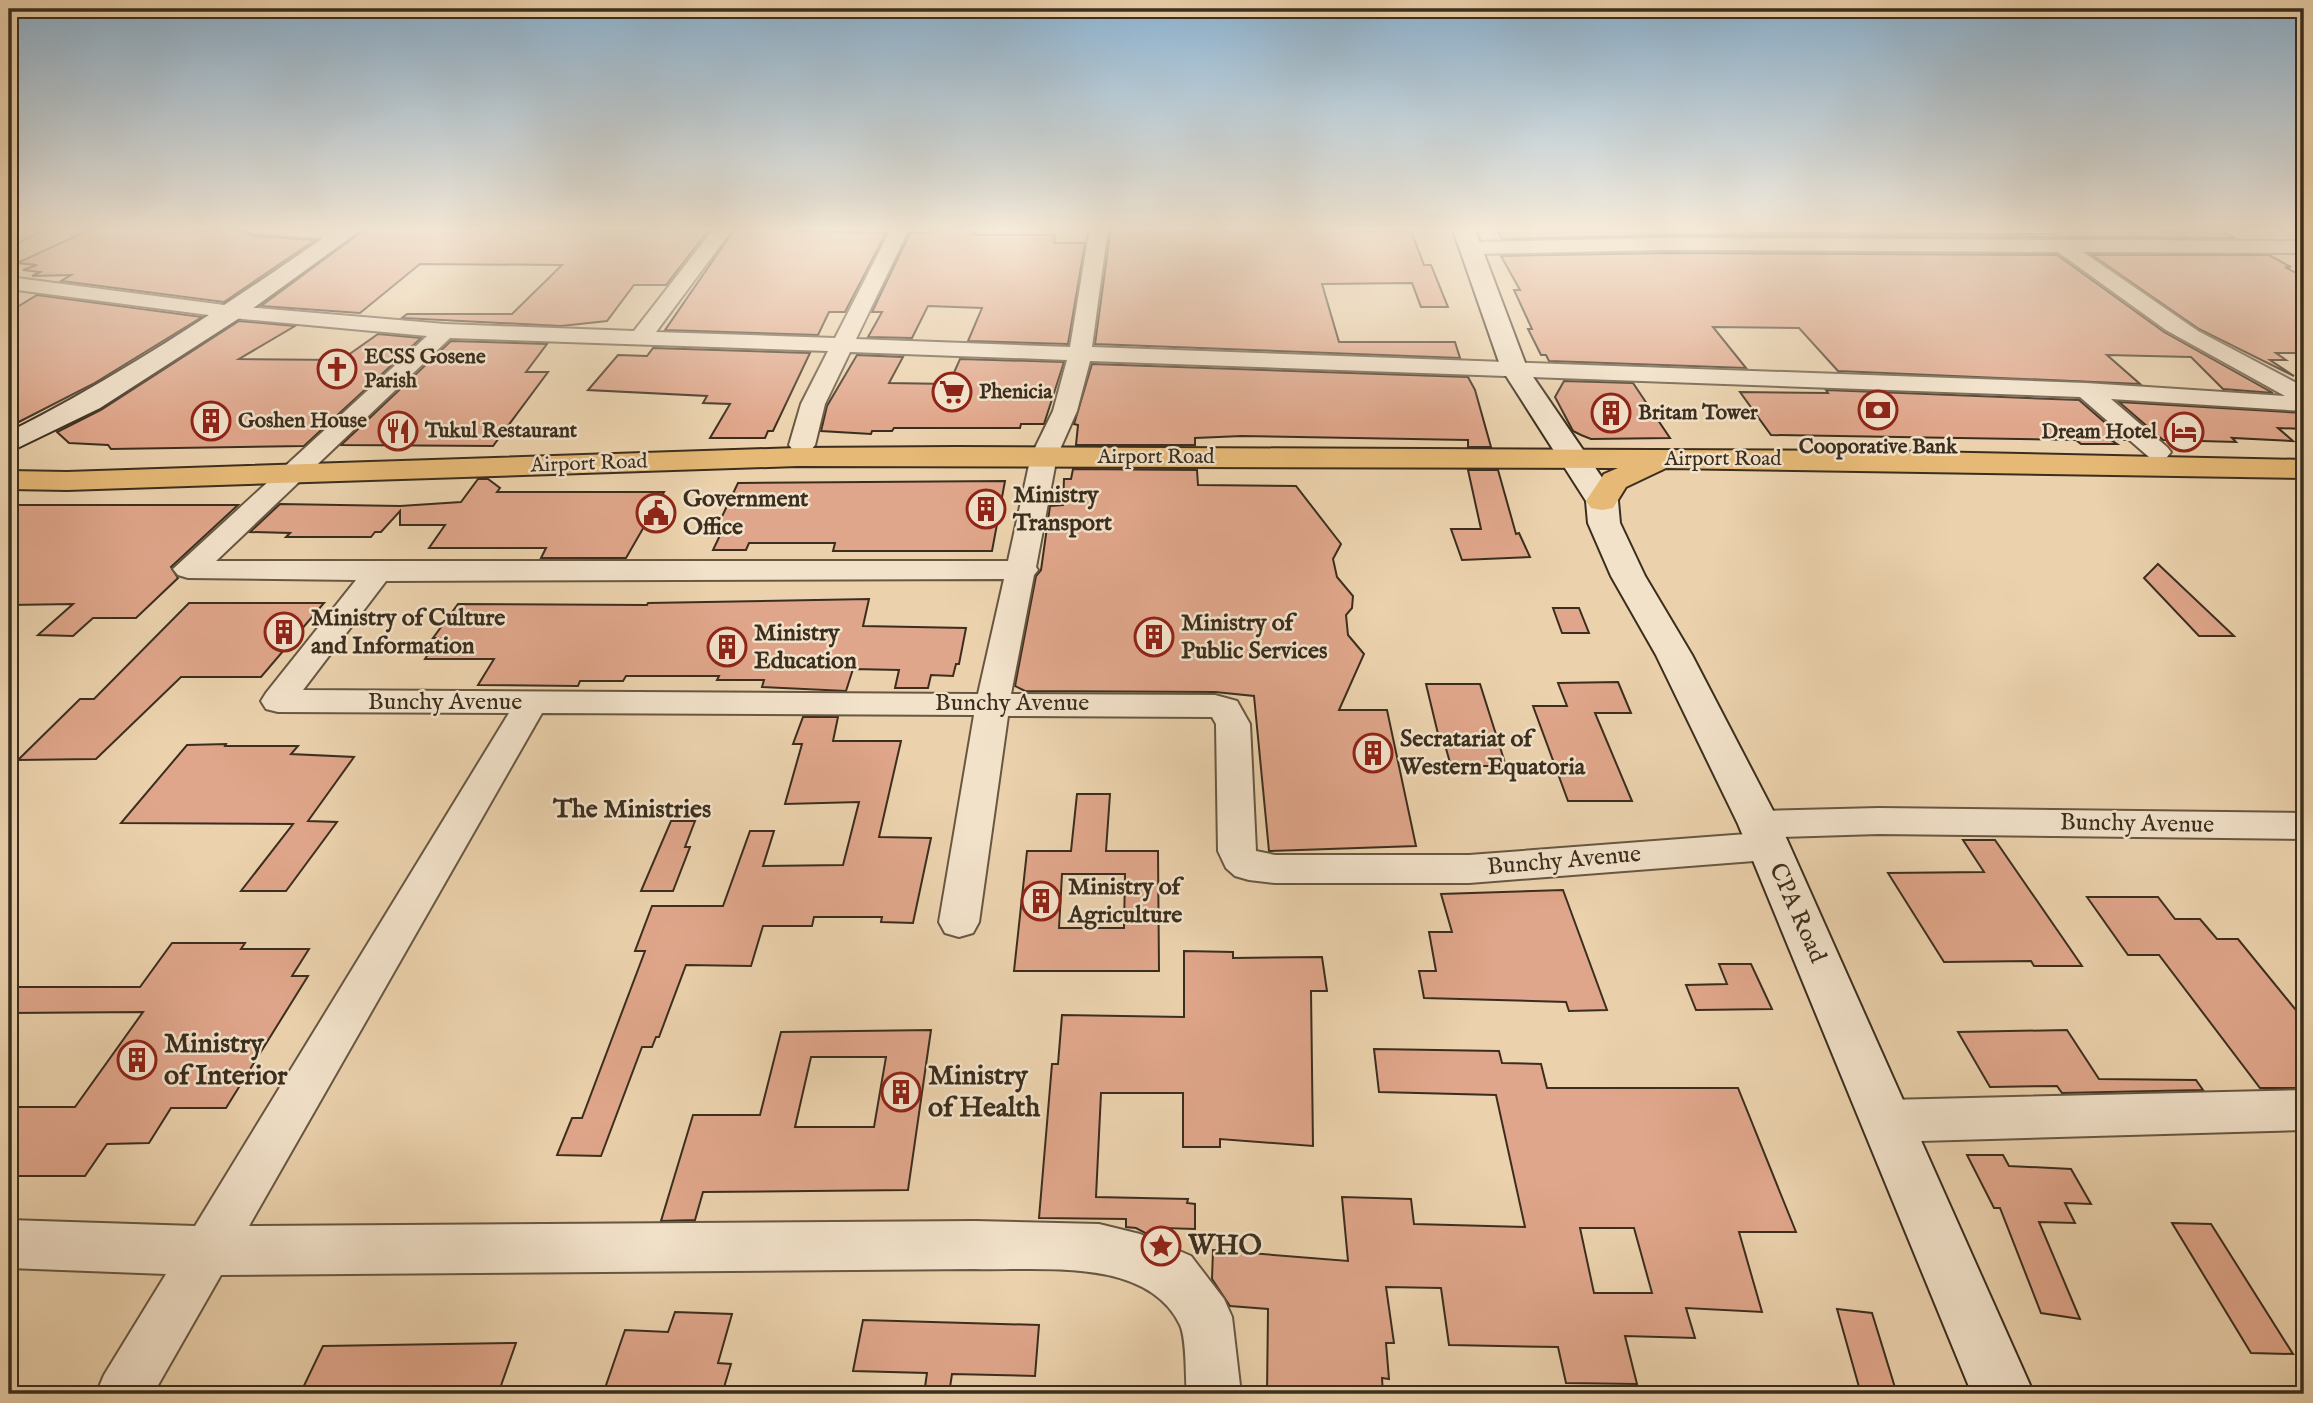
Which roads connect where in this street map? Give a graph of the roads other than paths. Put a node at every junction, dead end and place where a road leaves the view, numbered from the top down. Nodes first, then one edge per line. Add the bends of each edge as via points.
1 (82, 292) edge
2 (260, 292) edge
3 (675, 292) edge
4 (869, 292) edge
5 (1088, 292) edge
6 (1487, 292) edge
7 (2128, 292) edge
8 (232, 312) junction
9 (445, 331) junction
10 (640, 338) junction
11 (843, 345) junction
12 (1079, 354) junction
13 (1514, 368) junction
14 (2086, 390) junction
15 (2296, 391) edge
16 (2304, 404) edge
17 (9, 443) edge
18 (802, 445) junction
19 (1050, 449) junction
20 (1569, 452) junction
21 (2158, 452) junction
22 (2304, 456) edge
23 (1662, 459) junction
24 (9, 466) edge
25 (298, 467) junction
26 (2304, 469) edge
27 (9, 480) edge
28 (1602, 501) junction
29 (1023, 570) junction
30 (378, 572) junction
31 (532, 702) junction
32 (993, 702) junction
33 (2304, 826) edge
34 (1763, 835) junction
35 (959, 922) dead end
36 (2304, 1110) edge
37 (1886, 1121) junction
38 (9, 1244) edge
39 (210, 1251) junction
40 (123, 1394) edge
41 (1214, 1394) edge
42 (2003, 1394) edge

1 - 8 street
2 - 8 street
3 - 10 street
4 - 11 street
5 - 12 street
6 - 13 street, CPA Road
7 - 15 street via 2189,336
8 - 9 street
8 - 17 street via 90,402
9 - 10 street
9 - 25 street
10 - 11 street
11 - 12 street
11 - 18 street via 813,404
12 - 13 street
12 - 19 street
13 - 14 street
13 - 20 street, CPA Road
14 - 16 street
14 - 21 street
18 - 19 main road, Airport Road
18 - 25 main road, Airport Road
19 - 20 main road, Airport Road
19 - 25 main road, Airport Road
19 - 29 street
20 - 21 main road, Airport Road
20 - 23 main road, Airport Road
20 - 28 street, CPA Road
21 - 22 main road, Airport Road
23 - 26 main road, Airport Road
23 - 28 main road via 1615,481
24 - 25 main road, Airport Road
25 - 27 main road, Airport Road
25 - 30 street via 188,569
28 - 34 street, CPA Road via 1604,523 1628,576 1669,645
29 - 30 street
29 - 32 street
30 - 31 street, Bunchy Avenue via 278,701
31 - 32 street, Bunchy Avenue
31 - 39 street
32 - 34 street, Bunchy Avenue via 1192,704 1225,709 1233,724 1237,851 1249,866 1469,869
32 - 35 street
33 - 34 street, Bunchy Avenue via 1893,821
34 - 37 street, CPA Road
36 - 37 street
37 - 42 street, CPA Road
38 - 39 street
39 - 40 street
39 - 41 street via 1099,1248 1173,1274 1206,1317

